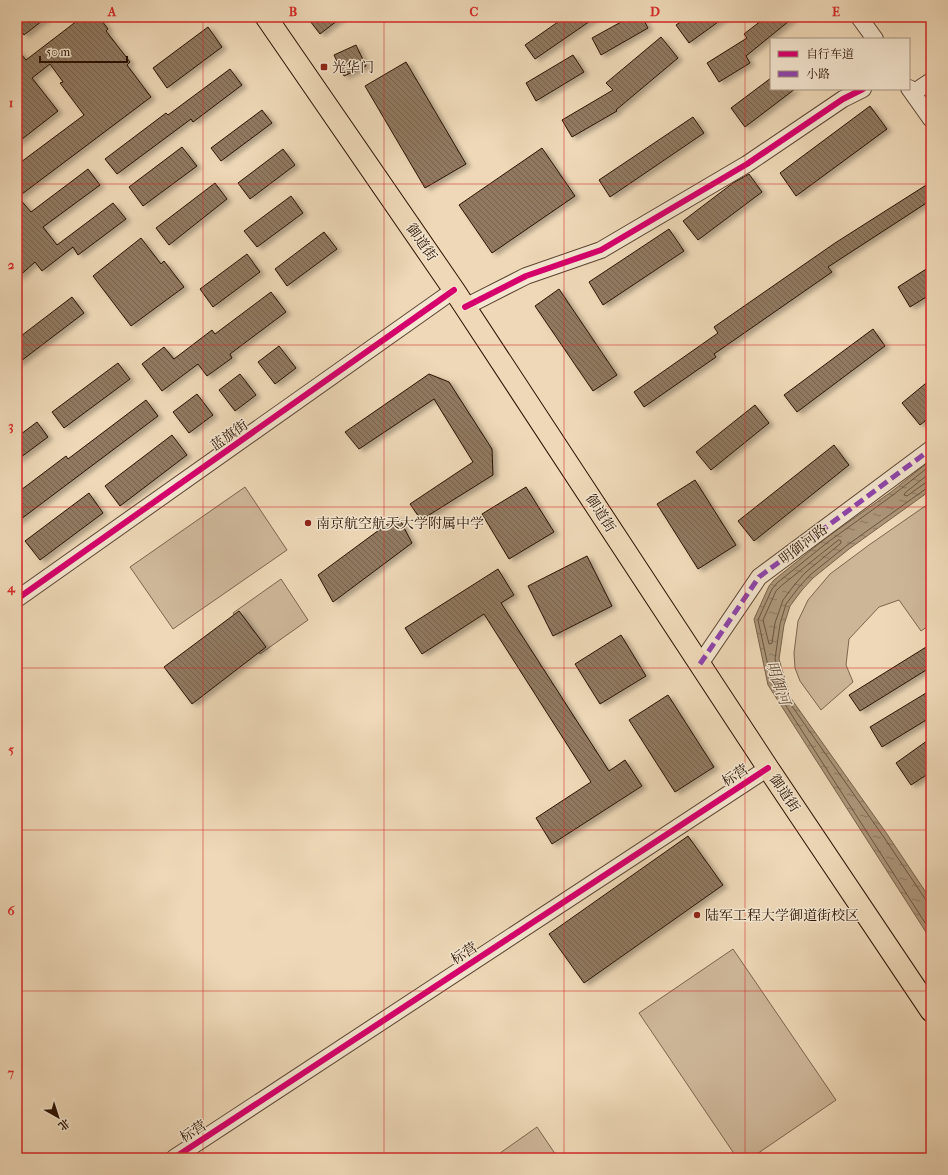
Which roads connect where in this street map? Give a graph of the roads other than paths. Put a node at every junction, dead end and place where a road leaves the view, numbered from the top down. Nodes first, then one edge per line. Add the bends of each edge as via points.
1 (266, 17) edge
2 (859, 17) edge
3 (874, 38) edge
4 (931, 81) edge
5 (861, 90) edge
6 (911, 91) edge
7 (931, 119) edge
8 (460, 298) junction
9 (931, 449) edge
10 (17, 599) edge
11 (700, 664) junction
12 (768, 768) junction
13 (931, 1011) edge
14 (174, 1158) edge

1 - 8 main road, 御道街
2 - 3 street
4 - 6 street
5 - 8 street, 蓝旗街 via 843,99 747,164 601,250
6 - 7 street
8 - 10 street, 蓝旗街
8 - 11 main road, 御道街
9 - 11 street, 明御河路 via 759,577
11 - 12 main road, 御道街
12 - 13 main road, 御道街
12 - 14 street, 标营

